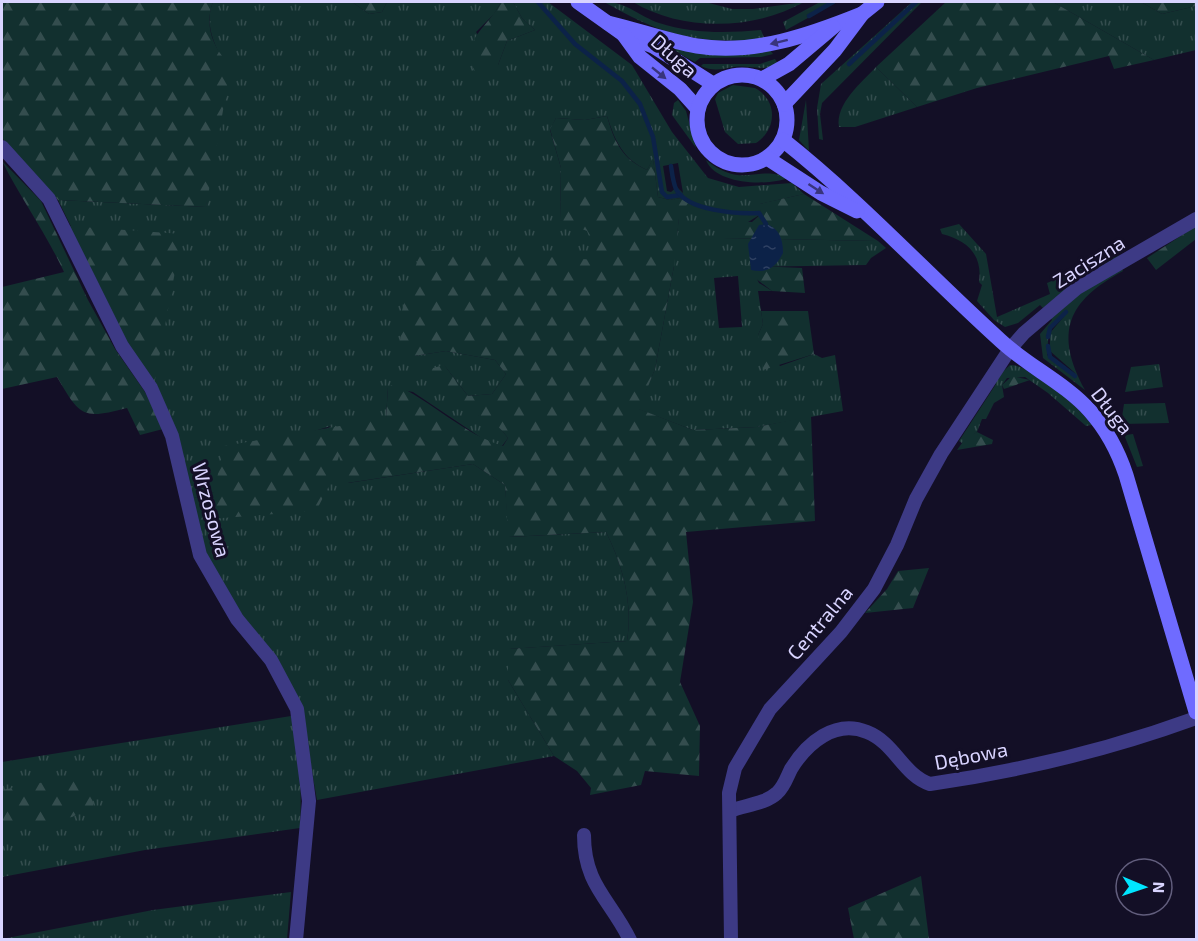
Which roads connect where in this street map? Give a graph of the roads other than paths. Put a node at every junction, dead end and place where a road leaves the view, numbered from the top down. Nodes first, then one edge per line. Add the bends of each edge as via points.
1 (578, 2) edge
2 (877, 2) edge
3 (862, 14) junction
4 (608, 23) junction
5 (835, 25) junction
6 (623, 34) junction
7 (762, 79) junction
8 (713, 84) junction
9 (784, 104) junction
10 (698, 109) junction
11 (783, 140) junction
12 (2, 147) edge
13 (767, 158) junction
14 (869, 218) junction
15 (1197, 219) edge
16 (1010, 349) junction
17 (1197, 712) edge
18 (1197, 717) edge
19 (730, 811) junction
20 (584, 835) dead end
21 (296, 939) edge
22 (630, 939) edge
23 (731, 939) edge

1 - 4 main road, Długa
2 - 3 main road
3 - 5 main road
3 - 9 main road via 835,50
5 -> 4 main road via 778,42 734,49 681,43
4 - 6 main road, Długa
5 - 7 main road via 789,64
6 - 8 main road, Długa via 652,46
6 -> 10 main road, Długa via 640,57
7 - 8 main road via 736,75
7 - 9 main road
8 - 10 main road
9 - 11 main road via 787,128
10 - 13 main road via 699,134 715,156 740,166
11 - 13 main road
11 - 14 main road, Długa via 834,182
12 - 21 street, Wrzosowa via 49,199 122,346 151,388 172,436 200,555 237,619 271,660 297,709 309,801
13 -> 14 main road, Długa
14 - 16 main road, Długa
15 - 16 street, Zaciszna via 1077,288 1033,323
16 - 17 main road, Długa via 1080,401 1100,422 1119,454
16 - 19 street, Centralna via 936,463 874,589 841,632 770,709 735,768 729,793
18 - 19 street, Dębowa via 1095,751 930,784 910,774 879,738 852,727 839,728 801,755 779,792
19 - 23 street, Centralna
20 - 22 street via 588,873

